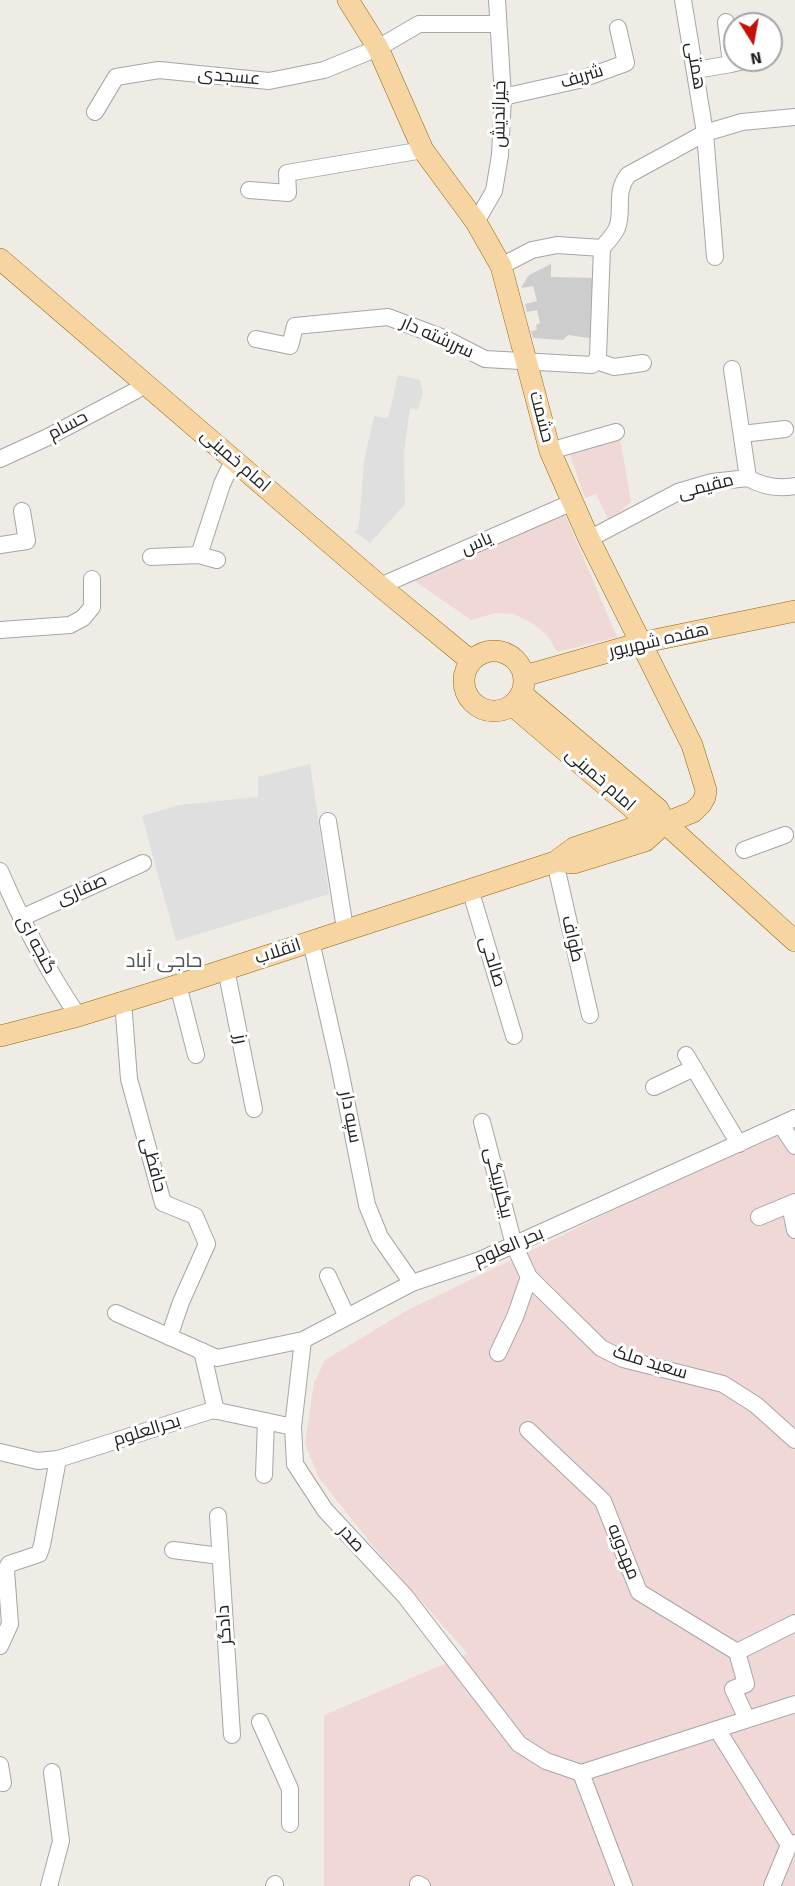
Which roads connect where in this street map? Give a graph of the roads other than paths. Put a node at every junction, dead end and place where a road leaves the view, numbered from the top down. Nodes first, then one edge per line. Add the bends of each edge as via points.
1 (348, 0) edge
2 (498, 0) edge
3 (683, 0) edge
4 (498, 24) junction
5 (618, 28) dead end
6 (378, 48) junction
7 (723, 65) edge
8 (696, 70) junction
9 (503, 97) junction
10 (95, 112) dead end
11 (795, 117) edge
12 (705, 133) junction
13 (423, 150) junction
14 (249, 190) dead end
15 (476, 222) junction
16 (602, 248) junction
17 (715, 257) dead end
18 (0, 259) edge
19 (501, 266) junction
20 (256, 339) dead end
21 (596, 361) junction
22 (526, 362) junction
23 (643, 363) dead end
24 (732, 369) dead end
25 (141, 387) junction
26 (785, 429) dead end
27 (616, 432) dead end
28 (742, 434) junction
29 (550, 452) junction
30 (0, 459) edge
31 (233, 461) junction
32 (748, 478) junction
33 (795, 486) edge
34 (573, 502) junction
35 (22, 511) dead end
36 (589, 539) junction
37 (0, 545) edge
38 (199, 555) junction
39 (152, 557) dead end
40 (217, 560) dead end
41 (92, 579) dead end
42 (380, 586) junction
43 (627, 616) junction
44 (794, 616) edge
45 (0, 630) edge
46 (640, 642) junction
47 (619, 649) junction
48 (471, 662) junction
49 (519, 692) junction
50 (328, 821) dead end
51 (665, 823) junction
52 (785, 835) dead end
53 (744, 850) dead end
54 (143, 862) dead end
55 (555, 862) junction
56 (0, 871) edge
57 (470, 889) junction
58 (6, 900) edge
59 (21, 918) junction
60 (345, 929) junction
61 (793, 936) edge
62 (311, 941) junction
63 (226, 969) junction
64 (178, 985) junction
65 (123, 1001) junction
66 (590, 1015) dead end
67 (78, 1016) junction
68 (0, 1036) edge
69 (514, 1036) dead end
70 (196, 1055) dead end
71 (654, 1087) dead end
72 (254, 1109) dead end
73 (482, 1122) dead end
74 (788, 1122) edge
75 (739, 1144) junction
76 (795, 1146) edge
77 (792, 1204) edge
78 (759, 1217) dead end
79 (795, 1230) edge
80 (514, 1245) junction
81 (327, 1276) dead end
82 (529, 1277) junction
83 (412, 1283) junction
84 (116, 1313) dead end
85 (347, 1317) junction
86 (170, 1337) junction
87 (303, 1340) junction
88 (202, 1351) junction
89 (498, 1353) dead end
90 (216, 1411) junction
91 (266, 1421) junction
92 (293, 1427) junction
93 (528, 1430) dead end
94 (795, 1440) edge
95 (0, 1452) edge
96 (58, 1459) junction
97 (264, 1475) dead end
98 (218, 1516) dead end
99 (173, 1550) dead end
100 (220, 1556) junction
101 (795, 1623) edge
102 (0, 1646) edge
103 (736, 1652) junction
104 (794, 1708) edge
105 (747, 1719) junction
106 (260, 1722) dead end
107 (717, 1729) junction
108 (232, 1735) dead end
109 (0, 1765) edge
110 (52, 1772) dead end
111 (581, 1773) junction
112 (3, 1782) dead end
113 (290, 1824) dead end
114 (792, 1844) edge
115 (50, 1886) edge
116 (624, 1886) edge
117 (772, 1886) edge

1 - 6 main road, حشمت
2 - 4 street, خیراندیش
3 - 8 street, همتی
4 - 6 street, عسجدی via 419,24
4 - 9 street, خیراندیش
5 - 9 street, شریف via 626,63 579,80
6 - 10 street, عسجدی via 324,70 269,81 159,70 116,77
6 - 13 main road, حشمت
7 - 8 street
8 - 12 street, همتی
9 - 15 street, خیراندیش via 494,191
11 - 12 street via 742,122
12 - 16 street via 628,175 621,189 617,227
12 - 17 street, همتی
13 - 14 street via 287,173 288,193
13 - 15 main road, حشمت
15 - 19 main road, حشمت
16 - 19 street via 557,245 532,250
16 - 21 street
18 - 25 main road, امام خمینی
19 - 22 main road, حشمت
20 - 22 street, سررشته دار via 290,346 295,326 388,317 485,359
21 - 22 street via 592,365
21 - 23 street via 614,367
22 - 29 main road, حشمت
24 - 28 street
25 - 30 street, حسام
25 - 31 main road, امام خمینی
26 - 28 street
27 - 29 street
28 - 32 street
29 - 34 main road, حشمت
31 - 38 street
31 - 42 main road, امام خمینی
32 - 33 street, مقیمی via 774,487
32 - 36 street, مقیمی via 712,482 678,492
34 - 36 main road, حشمت
34 - 42 street, یاس
35 - 37 street via 27,541
36 - 43 main road, حشمت
38 - 39 street
38 - 40 street
41 - 45 street via 92,607 83,618 70,625
42 - 48 main road, امام خمینی
43 - 46 main road, حشمت
43 - 47 main road via 631,633 629,641
44 - 46 main road, هفده شهریور
46 - 47 main road, هفده شهریور
46 - 51 main road, حشمت via 692,745 706,790 693,812
47 - 49 main road, هفده شهریور
48 - 49 main road via 488,651 507,653 521,667
48 - 49 main road via 466,670 465,689 476,705 504,710
49 - 51 main road, امام خمینی via 645,819
50 - 60 street
51 - 55 main road, انقلاب via 645,841 574,863
51 - 61 main road, امام خمینی
52 - 53 street
54 - 59 street, صفاری
55 - 57 main road, انقلاب
55 - 66 street, طواف
56 - 58 street, گنجه ای
57 - 60 main road, انقلاب
57 - 69 street, صالحی
58 - 59 street, گنجه ای
59 - 67 street, گنجه ای
60 - 62 main road, انقلاب
62 - 63 main road, انقلاب
62 - 83 street, سپه دار via 367,1205 380,1237
63 - 64 main road, انقلاب
63 - 72 street, رز
64 - 65 main road, انقلاب
64 - 70 street
65 - 67 main road, انقلاب
65 - 86 street, حافظی via 129,1079 163,1203 195,1216 207,1244
67 - 68 main road, انقلاب
71 - 75 street via 690,1062
73 - 80 street, بیگلربیگی
74 - 75 street, بحر العلوم
74 - 76 street
75 - 80 street, بحر العلوم
77 - 78 street
77 - 79 street
80 - 82 street, سعید ملک
80 - 83 street, بحر العلوم
81 - 85 street
82 - 89 street
82 - 94 street, سعید ملک via 601,1348 622,1359 723,1384 756,1405
83 - 85 street, بحر العلوم
84 - 86 street
85 - 87 street, بحر العلوم
86 - 88 street
87 - 88 street via 217,1358
87 - 92 street
88 - 90 street
90 - 91 street, بحرالعلوم
90 - 96 street, بحرالعلوم
91 - 92 street, بحرالعلوم
91 - 97 street
92 - 111 street, صدر via 295,1464 325,1510 405,1596 519,1744 546,1761
93 - 103 street, مهدویه via 603,1501 639,1592
95 - 96 street, بحرالعلوم via 38,1461
96 - 102 street via 39,1554 9,1564 6,1570 10,1624
98 - 100 street, دادگر
99 - 100 street
100 - 108 street, دادگر
101 - 103 street
103 - 105 street via 746,1684 734,1689
104 - 105 street
105 - 107 street
106 - 113 street via 290,1789
107 - 111 street
107 - 114 street
109 - 112 street
110 - 115 street via 61,1841
111 - 116 street
114 - 117 street

